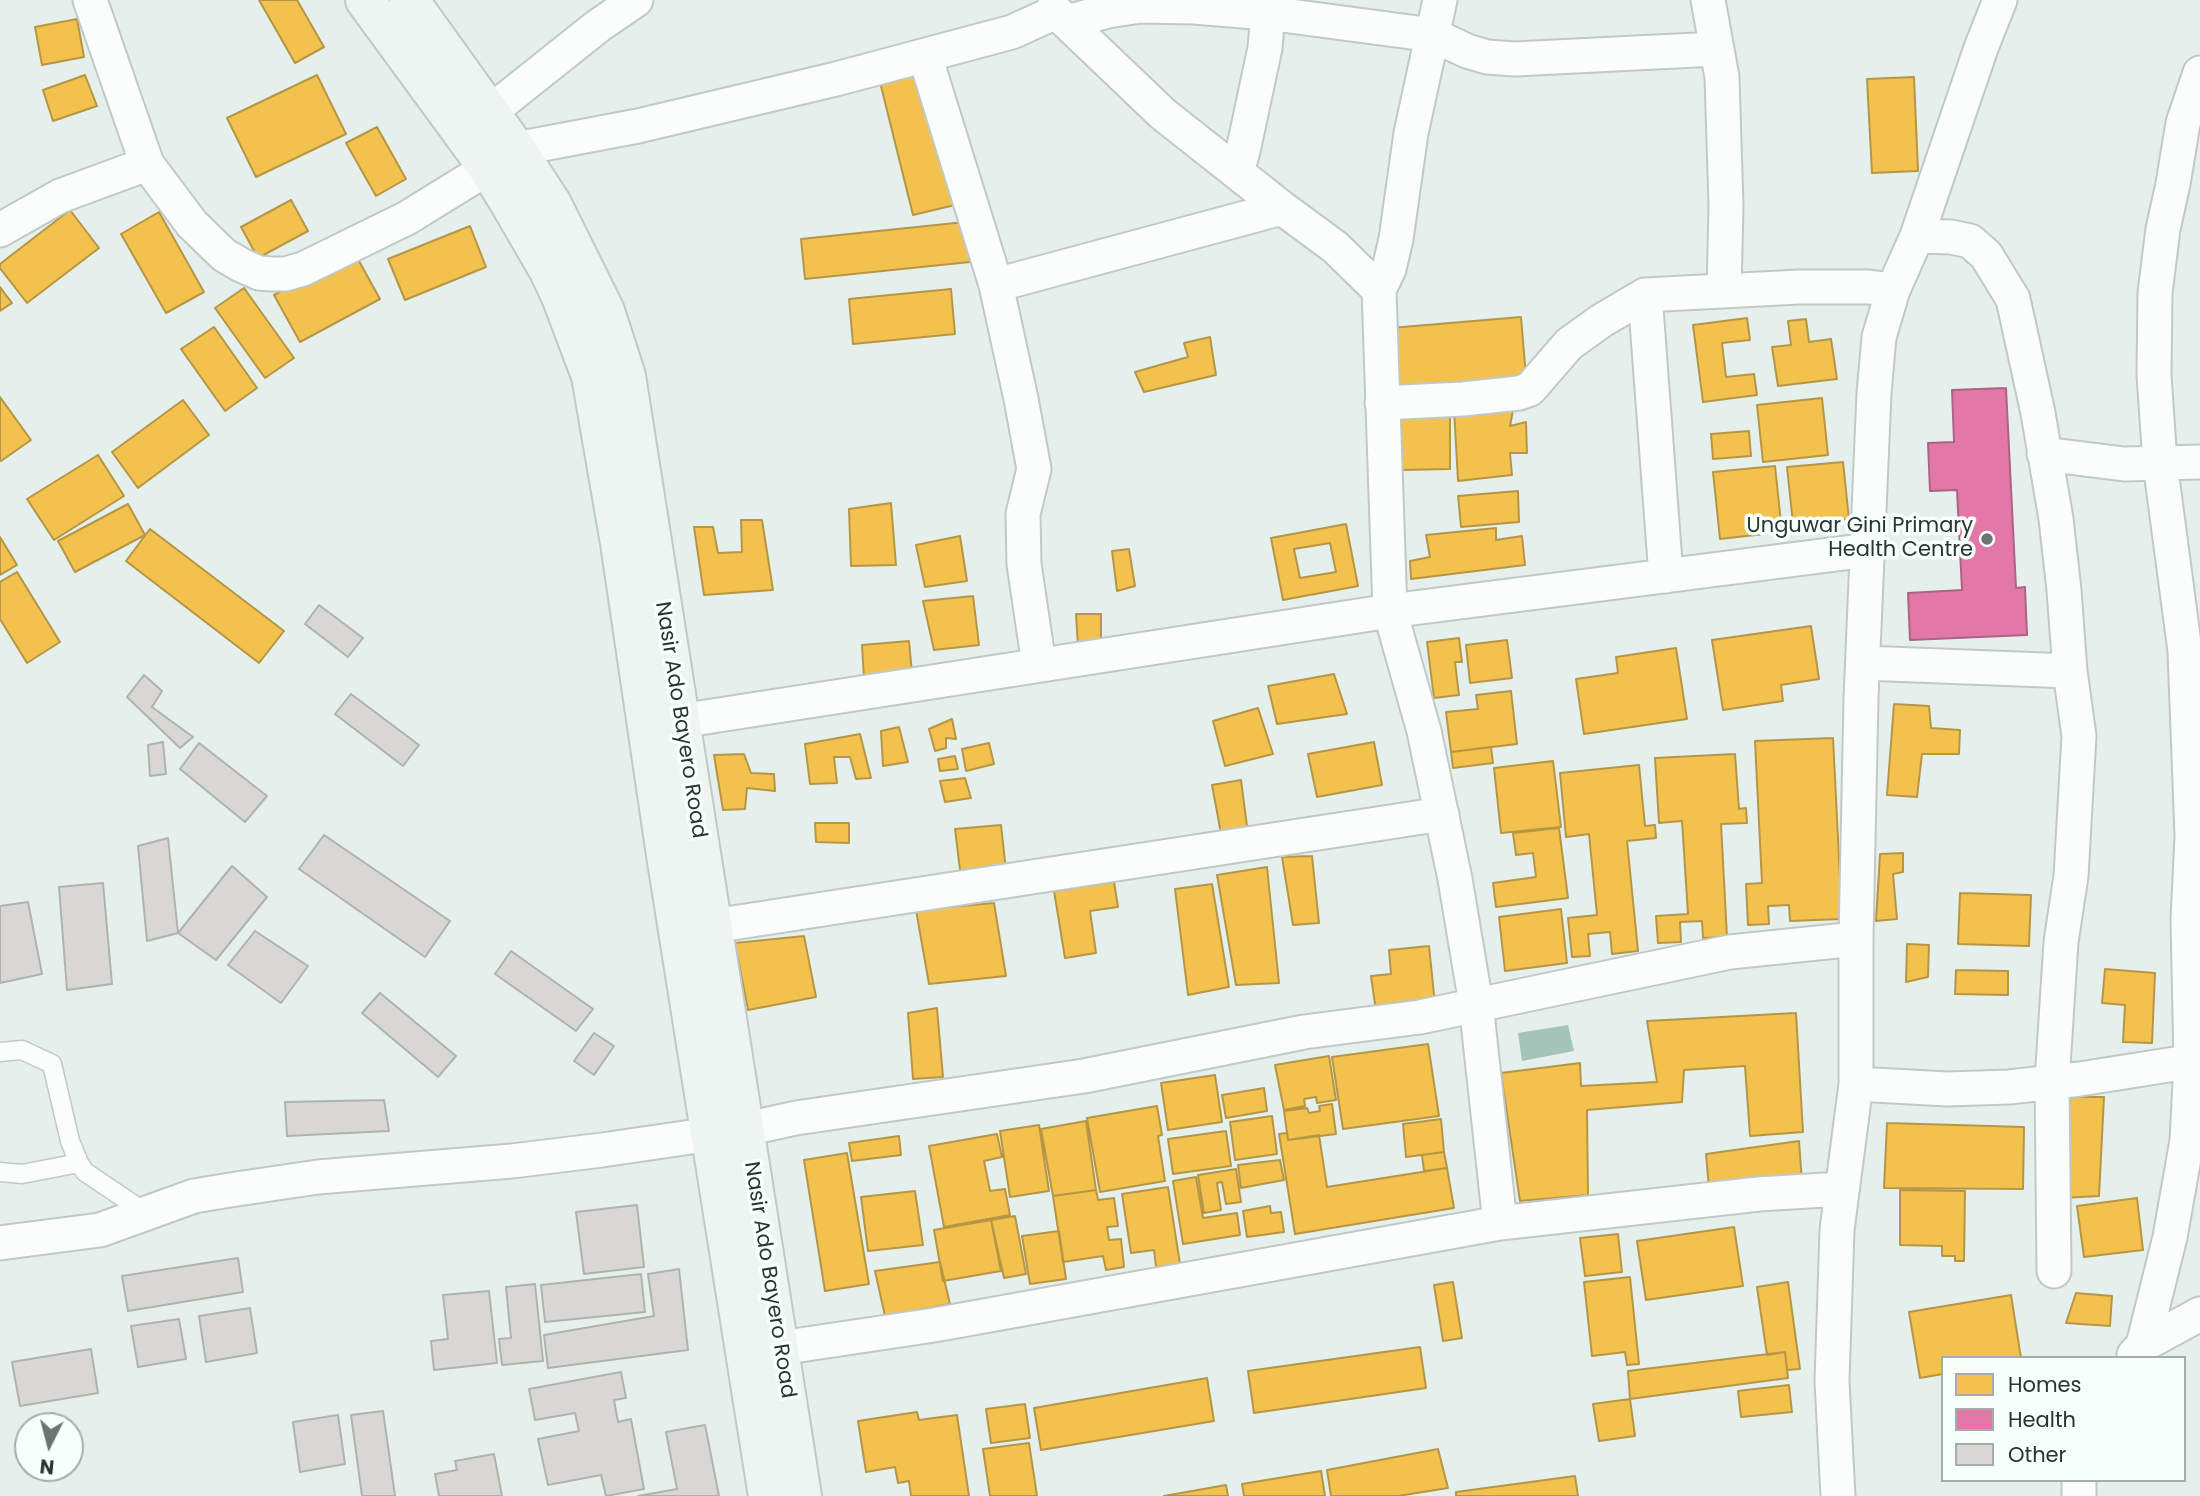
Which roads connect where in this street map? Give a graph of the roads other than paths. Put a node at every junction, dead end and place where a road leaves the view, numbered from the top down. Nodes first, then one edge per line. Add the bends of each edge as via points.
1 (90, 0) edge
2 (365, 0) edge
3 (409, 0) edge
4 (636, 0) edge
5 (1440, 0) edge
6 (1707, 0) edge
7 (2000, 0) edge
8 (1268, 6) edge
9 (1055, 11) edge
10 (1433, 35) junction
11 (1716, 49) junction
12 (925, 56) junction
13 (2200, 74) edge
14 (490, 112) junction
15 (502, 158) junction
16 (147, 164) junction
17 (1237, 172) junction
18 (1282, 208) junction
19 (0, 230) edge
20 (1917, 236) junction
21 (996, 285) junction
22 (1379, 290) junction
23 (1893, 290) junction
24 (1724, 292) junction
25 (1645, 295) junction
26 (1382, 403) junction
27 (2044, 454) junction
28 (2200, 462) edge
29 (2160, 463) junction
30 (1868, 550) junction
31 (1667, 576) junction
32 (1390, 611) junction
33 (1863, 663) junction
34 (1039, 665) junction
35 (2070, 671) junction
36 (680, 721) junction
37 (1442, 814) junction
38 (2194, 919) edge
39 (713, 926) junction
40 (1856, 939) junction
41 (1476, 1004) junction
42 (0, 1052) edge
43 (2196, 1061) edge
44 (2052, 1082) junction
45 (1856, 1084) junction
46 (728, 1131) junction
47 (79, 1163) junction
48 (0, 1172) edge
49 (1841, 1189) junction
50 (146, 1213) junction
51 (1500, 1223) junction
52 (0, 1243) edge
53 (2054, 1272) dead end
54 (2200, 1314) edge
55 (780, 1348) junction
56 (2138, 1351) edge
57 (768, 1496) edge
58 (802, 1496) edge
59 (1838, 1496) edge

1 - 16 street
2 - 15 street
3 - 14 street, Nasir Ado Bayero Road
4 - 14 street
5 - 10 street
6 - 11 street
7 - 20 street
8 - 9 street
8 - 10 street
8 - 17 street via 1265,48
9 - 12 street via 1012,32
9 - 17 street via 1163,114
10 - 11 street via 1466,51 1515,59
10 - 22 street via 1411,133 1396,239
11 - 24 street via 1722,77
12 - 15 street
12 - 21 street
13 - 29 street via 2183,123 2155,293
14 - 15 street, Nasir Ado Bayero Road
15 - 16 street via 407,218 285,274 259,273 224,255 192,224
15 - 36 street, Nasir Ado Bayero Road via 552,204 618,348
15 - 46 street via 591,376 666,855
16 - 19 street via 60,196
17 - 18 street
18 - 21 street
18 - 22 street via 1335,247
20 - 23 street
20 - 27 street via 1970,241 1986,255 2013,299
21 - 34 street via 1034,469 1023,514 1023,539
22 - 26 street
23 - 24 street via 1799,287
23 - 30 street via 1879,337
24 - 25 street
25 - 26 street via 1569,344 1530,389 1463,399
25 - 31 street
26 - 32 street
27 - 29 street via 2124,464
27 - 35 street via 2061,566
28 - 29 street
29 - 38 street via 2185,651
30 - 31 street
30 - 33 street
31 - 32 street
32 - 34 street
32 - 37 street
33 - 35 street
33 - 40 street
34 - 36 street
35 - 44 street via 2078,764
36 - 39 street, Nasir Ado Bayero Road
37 - 39 street
37 - 41 street
38 - 43 street
39 - 46 street, Nasir Ado Bayero Road
40 - 41 street via 1730,953
40 - 45 street
41 - 46 street via 1420,1017 1304,1032 1084,1076
41 - 51 street
42 - 47 lane via 22,1050 52,1063
43 - 44 street
43 - 56 street via 2170,1237
44 - 45 street via 1947,1089
44 - 53 street
45 - 49 street
46 - 50 street via 512,1161 318,1177 194,1196
46 - 55 street, Nasir Ado Bayero Road
46 - 57 street
47 - 48 lane via 22,1174
47 - 50 lane via 85,1172
49 - 51 street
49 - 59 street via 1832,1381
50 - 52 street via 100,1230
51 - 55 street via 934,1325
54 - 56 street
55 - 58 street, Nasir Ado Bayero Road

